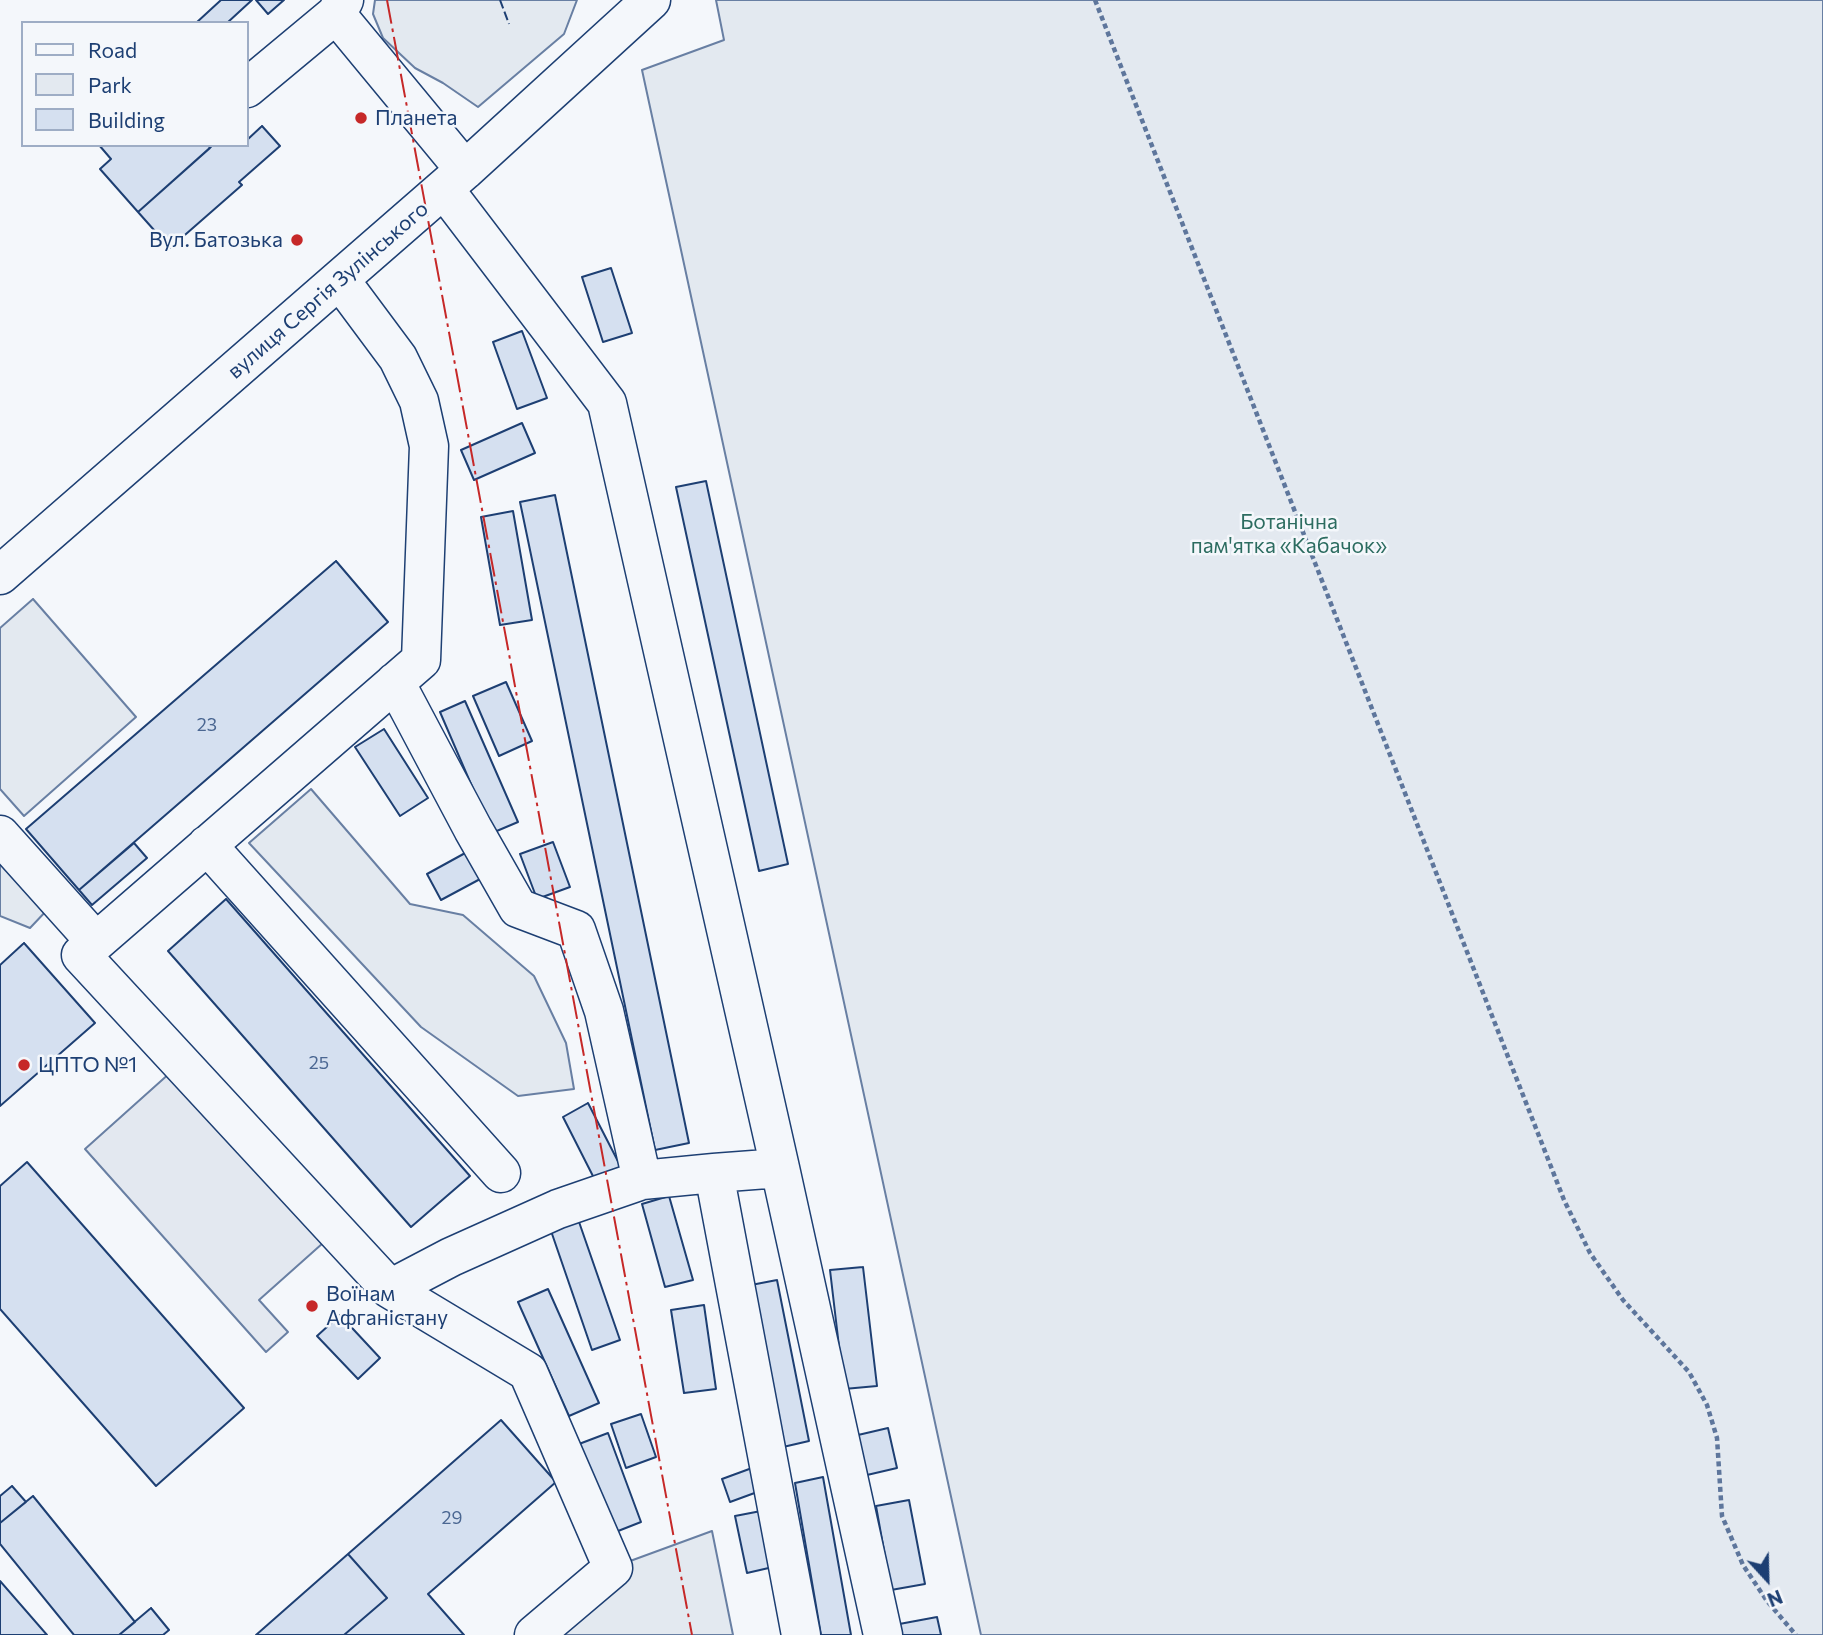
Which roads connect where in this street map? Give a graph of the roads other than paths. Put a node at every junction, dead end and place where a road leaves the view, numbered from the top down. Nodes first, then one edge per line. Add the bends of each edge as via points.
1 (340, 7) edge
2 (637, 7) edge
3 (248, 87) edge
4 (455, 180) junction
5 (340, 280) junction
6 (0, 575) edge
7 (395, 682) junction
8 (0, 835) edge
9 (207, 845) junction
10 (96, 942) junction
11 (780, 1168) junction
12 (500, 1173) dead end
13 (713, 1173) junction
14 (642, 1180) junction
15 (390, 1289) junction
16 (534, 1635) edge
17 (801, 1635) edge
18 (883, 1635) edge

1 - 3 street
1 - 4 street
2 - 4 street, вулиця Сергія Зулінського
4 - 5 street, вулиця Сергія Зулінського
4 - 11 street via 607,403
5 - 6 street, вулиця Сергія Зулінського
5 - 7 street via 398,358 419,401 429,446 421,660
7 - 9 street
7 - 14 street via 518,908 576,930 604,1011
8 - 10 street
9 - 10 street
9 - 12 street
10 - 15 street via 81,955
11 - 13 street
11 - 18 street
13 - 14 street
13 - 17 street
14 - 15 street via 558,1209
15 - 16 street via 528,1372 613,1568

